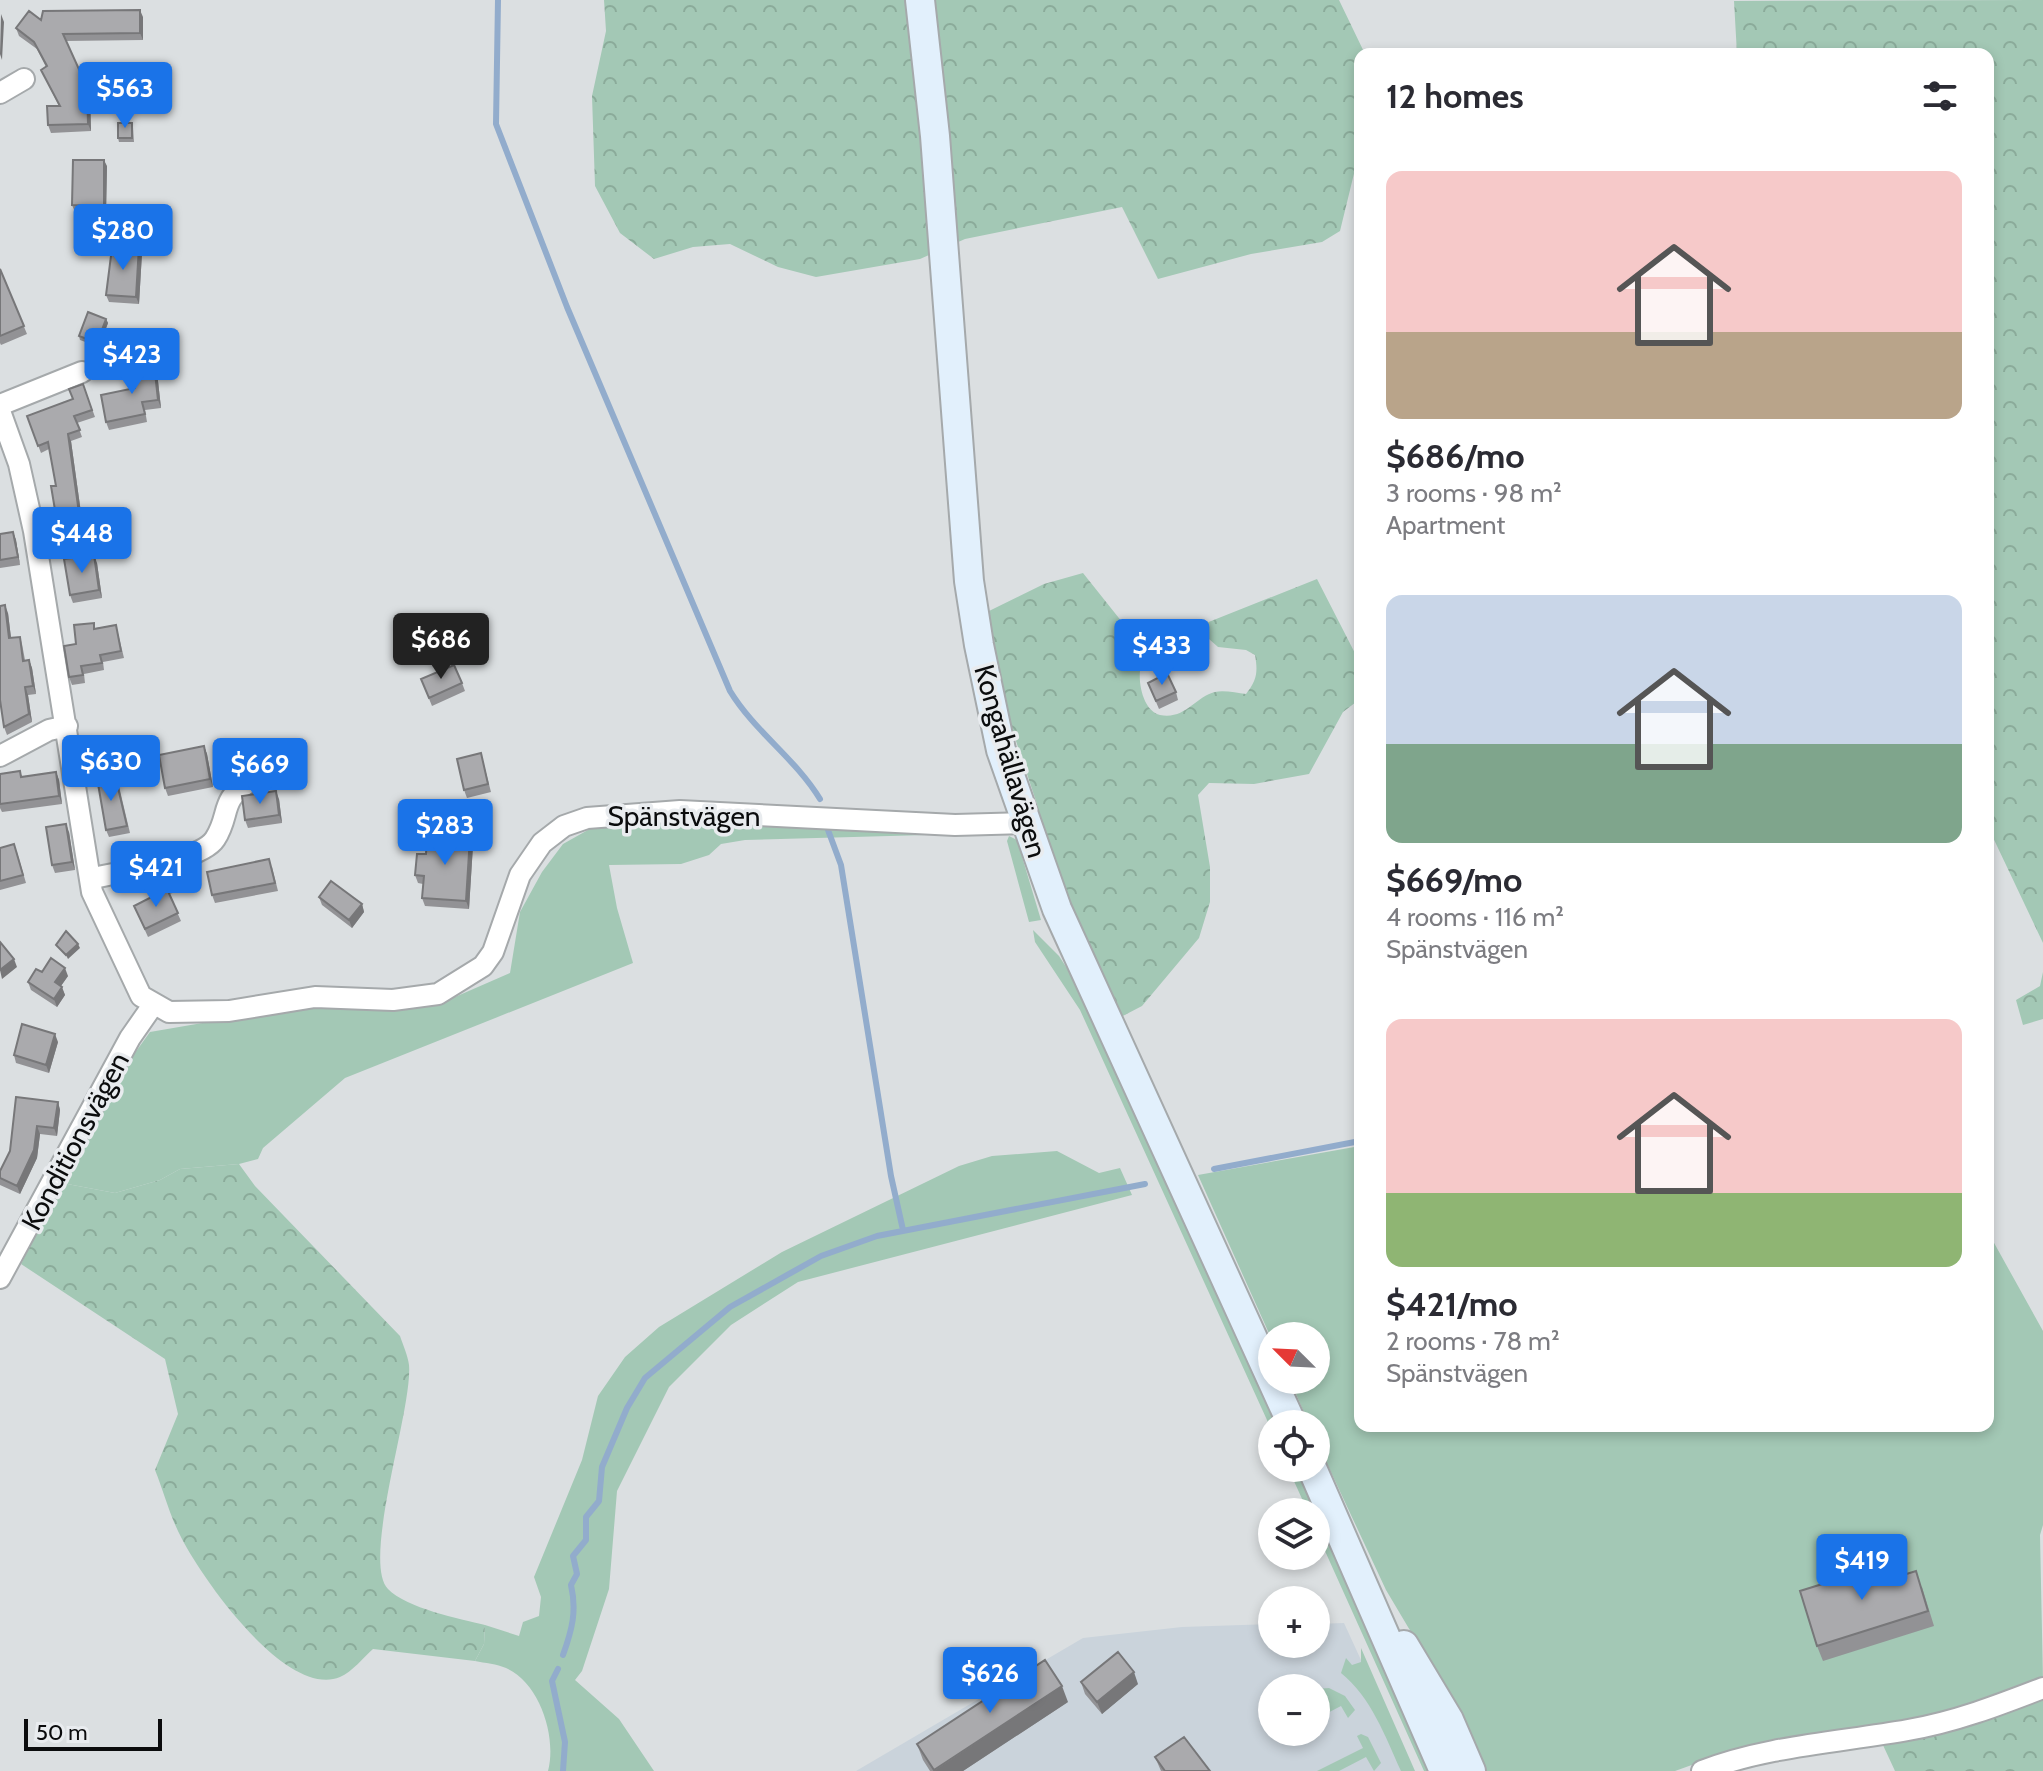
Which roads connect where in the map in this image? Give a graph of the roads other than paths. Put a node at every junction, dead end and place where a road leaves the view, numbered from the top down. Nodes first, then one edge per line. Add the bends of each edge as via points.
1 (920, 0) edge
2 (24, 79) dead end
3 (0, 93) edge
4 (82, 372) dead end
5 (0, 405) edge
6 (0, 411) edge
7 (67, 726) junction
8 (0, 756) edge
9 (249, 782) dead end
10 (1024, 823) junction
11 (90, 879) junction
12 (153, 1005) junction
13 (0, 1278) edge
14 (1286, 1410) edge
15 (1318, 1482) edge
16 (1369, 1591) junction
17 (2043, 1688) edge
18 (1444, 1771) edge
19 (1471, 1771) edge
20 (1702, 1771) edge

1 - 10 street, Kongahällavägen via 969,581 993,716
2 - 3 street
4 - 5 street
6 - 7 street via 34,531
7 - 8 street
7 - 11 street
9 - 11 street via 230,794 214,840 199,852
10 - 12 street, Spänstvägen via 955,825 680,811 587,818 564,826 542,843 512,890 493,952 473,974 438,994 393,1000 315,997 185,1014
10 - 14 street, Kongahällavägen via 1104,1017
11 - 12 street via 141,996
12 - 13 street, Konditionsvägen
15 - 16 street
16 - 18 street via 1377,1623
16 - 19 street via 1449,1720
17 - 20 street via 1951,1720

